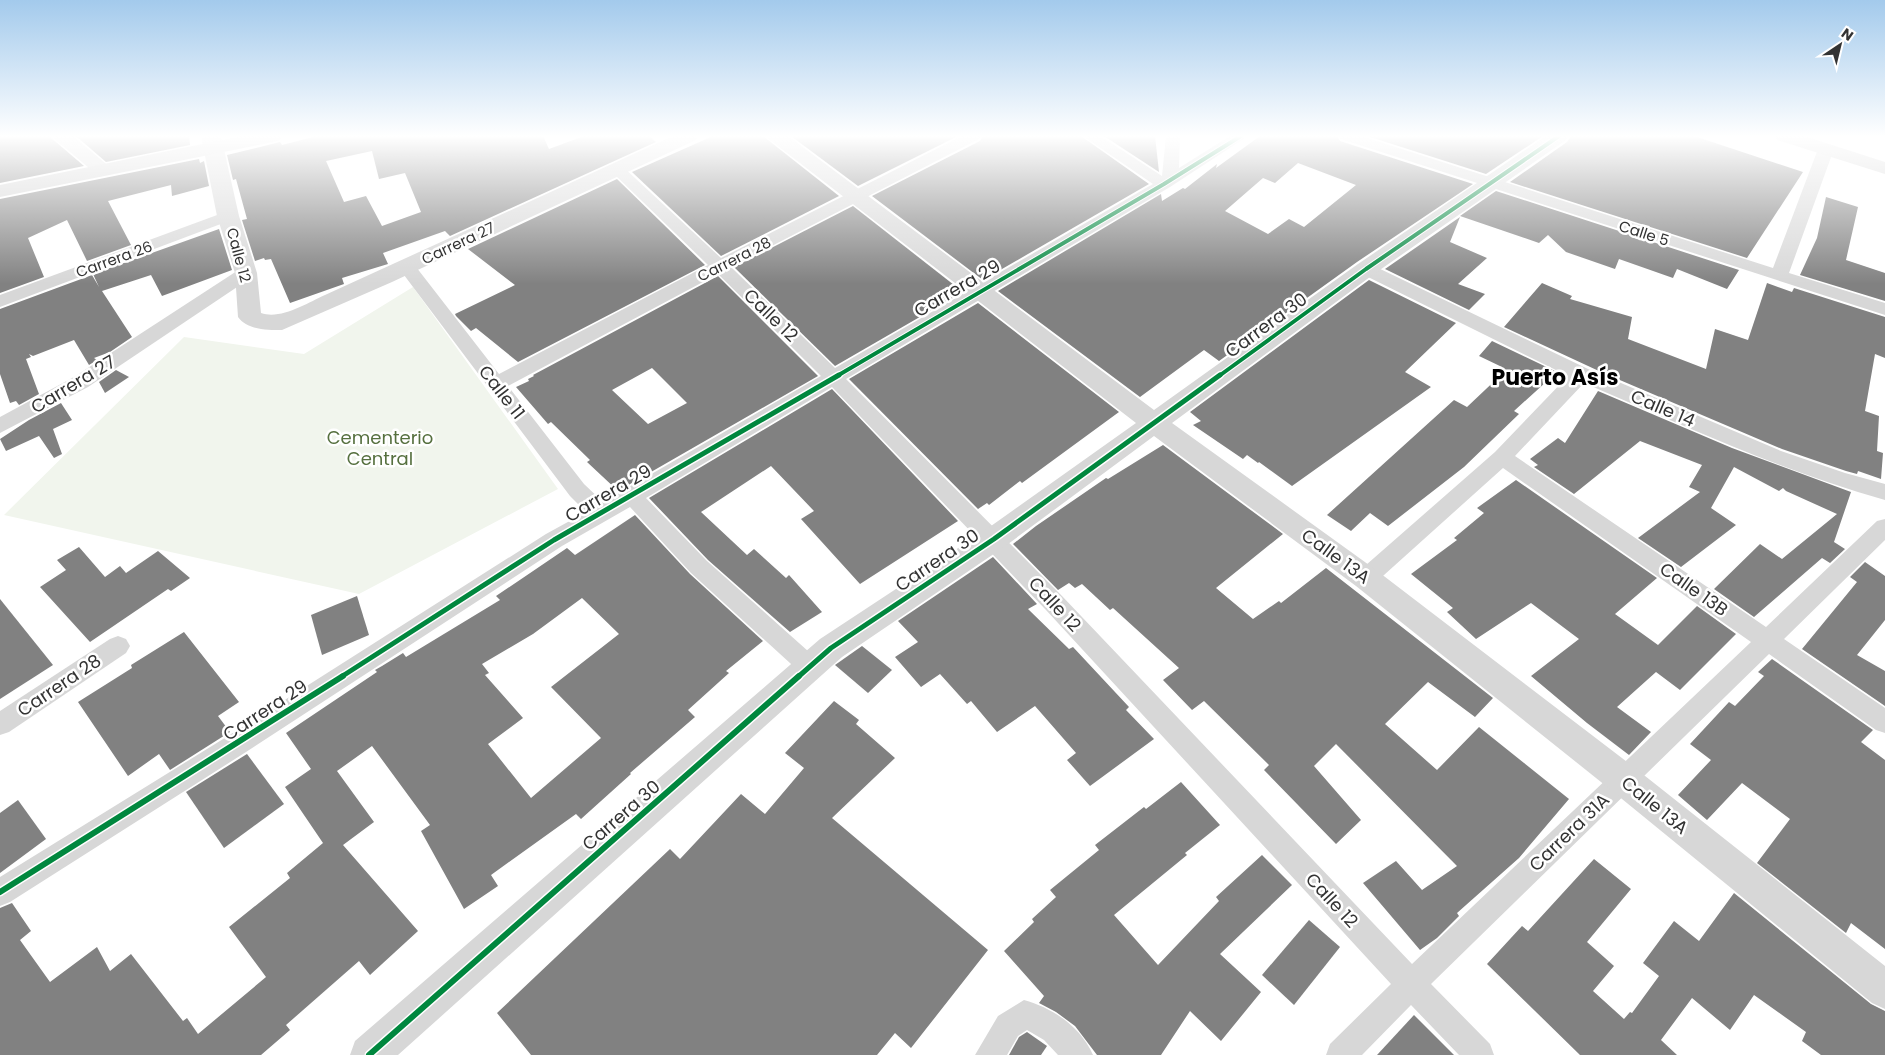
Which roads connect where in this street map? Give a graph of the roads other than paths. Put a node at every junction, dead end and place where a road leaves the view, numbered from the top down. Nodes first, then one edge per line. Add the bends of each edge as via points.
1 (27, 185) edge
2 (221, 185) edge
3 (580, 185) edge
4 (634, 185) edge
5 (842, 185) edge
6 (878, 185) edge
7 (1161, 185) edge
8 (1490, 185) edge
9 (1500, 185) edge
10 (1812, 185) edge
11 (0, 191) edge
12 (857, 196) junction
13 (228, 216) junction
14 (720, 266) junction
15 (407, 268) junction
16 (1366, 269) junction
17 (246, 273) junction
18 (1778, 276) junction
19 (979, 291) junction
20 (0, 301) edge
21 (1885, 309) edge
22 (250, 316) joint
23 (1581, 374) junction
24 (834, 377) junction
25 (496, 384) junction
26 (1154, 423) junction
27 (0, 426) edge
28 (1502, 457) junction
29 (1885, 492) edge
30 (632, 496) junction
31 (601, 513) junction
32 (1885, 527) edge
33 (994, 539) junction
34 (1366, 578) junction
35 (1768, 640) junction
36 (118, 646) dead end
37 (810, 667) junction
38 (1885, 722) edge
39 (0, 724) edge
40 (1623, 780) junction
41 (0, 892) edge
42 (1411, 984) junction
43 (1885, 990) edge
44 (369, 1055) edge
45 (990, 1055) edge
46 (1078, 1055) edge
47 (1342, 1055) edge
48 (1479, 1055) edge

1 - 11 main road
2 - 13 street, Calle 12
3 - 15 street, Carrera 27
4 - 14 street, Calle 12
5 - 12 street, Calle 13A
6 - 12 street, Carrera 28
7 - 19 street, Carrera 29
8 - 16 street, Carrera 30
9 - 18 street, Calle 5
10 - 18 street
12 - 14 street, Carrera 28
12 - 19 street, Calle 13A
13 - 17 street, Calle 12
13 - 20 street, Carrera 26
14 - 24 street, Calle 12
14 - 25 street, Carrera 28
15 - 22 street, Carrera 27 via 282,322 264,322
15 - 25 street, Calle 11
16 - 23 street, Calle 14
16 - 26 street, Carrera 30
17 - 22 street, Calle 12
17 - 27 street, Carrera 27 via 81,382
18 - 21 street, Calle 5
19 - 24 street, Carrera 29
19 - 26 street, Calle 13A
23 - 28 street
23 - 29 street, Calle 14 via 1774,456
24 - 30 street, Carrera 29
24 - 33 street, Calle 12
25 - 31 street, Calle 11 via 578,490
26 - 33 street, Carrera 30
26 - 34 street, Calle 13A
28 - 34 street
28 - 35 street, Calle 13B
30 - 31 street, Carrera 29
30 - 37 street via 699,567
31 - 41 street, Carrera 29
32 - 35 street, Carrera 31A
33 - 37 street, Carrera 30 via 831,648
33 - 42 street, Calle 12
34 - 40 street, Calle 13A
35 - 38 street, Calle 13B
35 - 40 street, Carrera 31A
36 - 39 street, Carrera 28
37 - 44 street, Carrera 30
40 - 42 street, Carrera 31A
40 - 43 street, Calle 13A
42 - 47 street, Carrera 31A
42 - 48 street, Calle 12
45 - 46 street via 1008,1026 1024,1015 1038,1018 1052,1028

